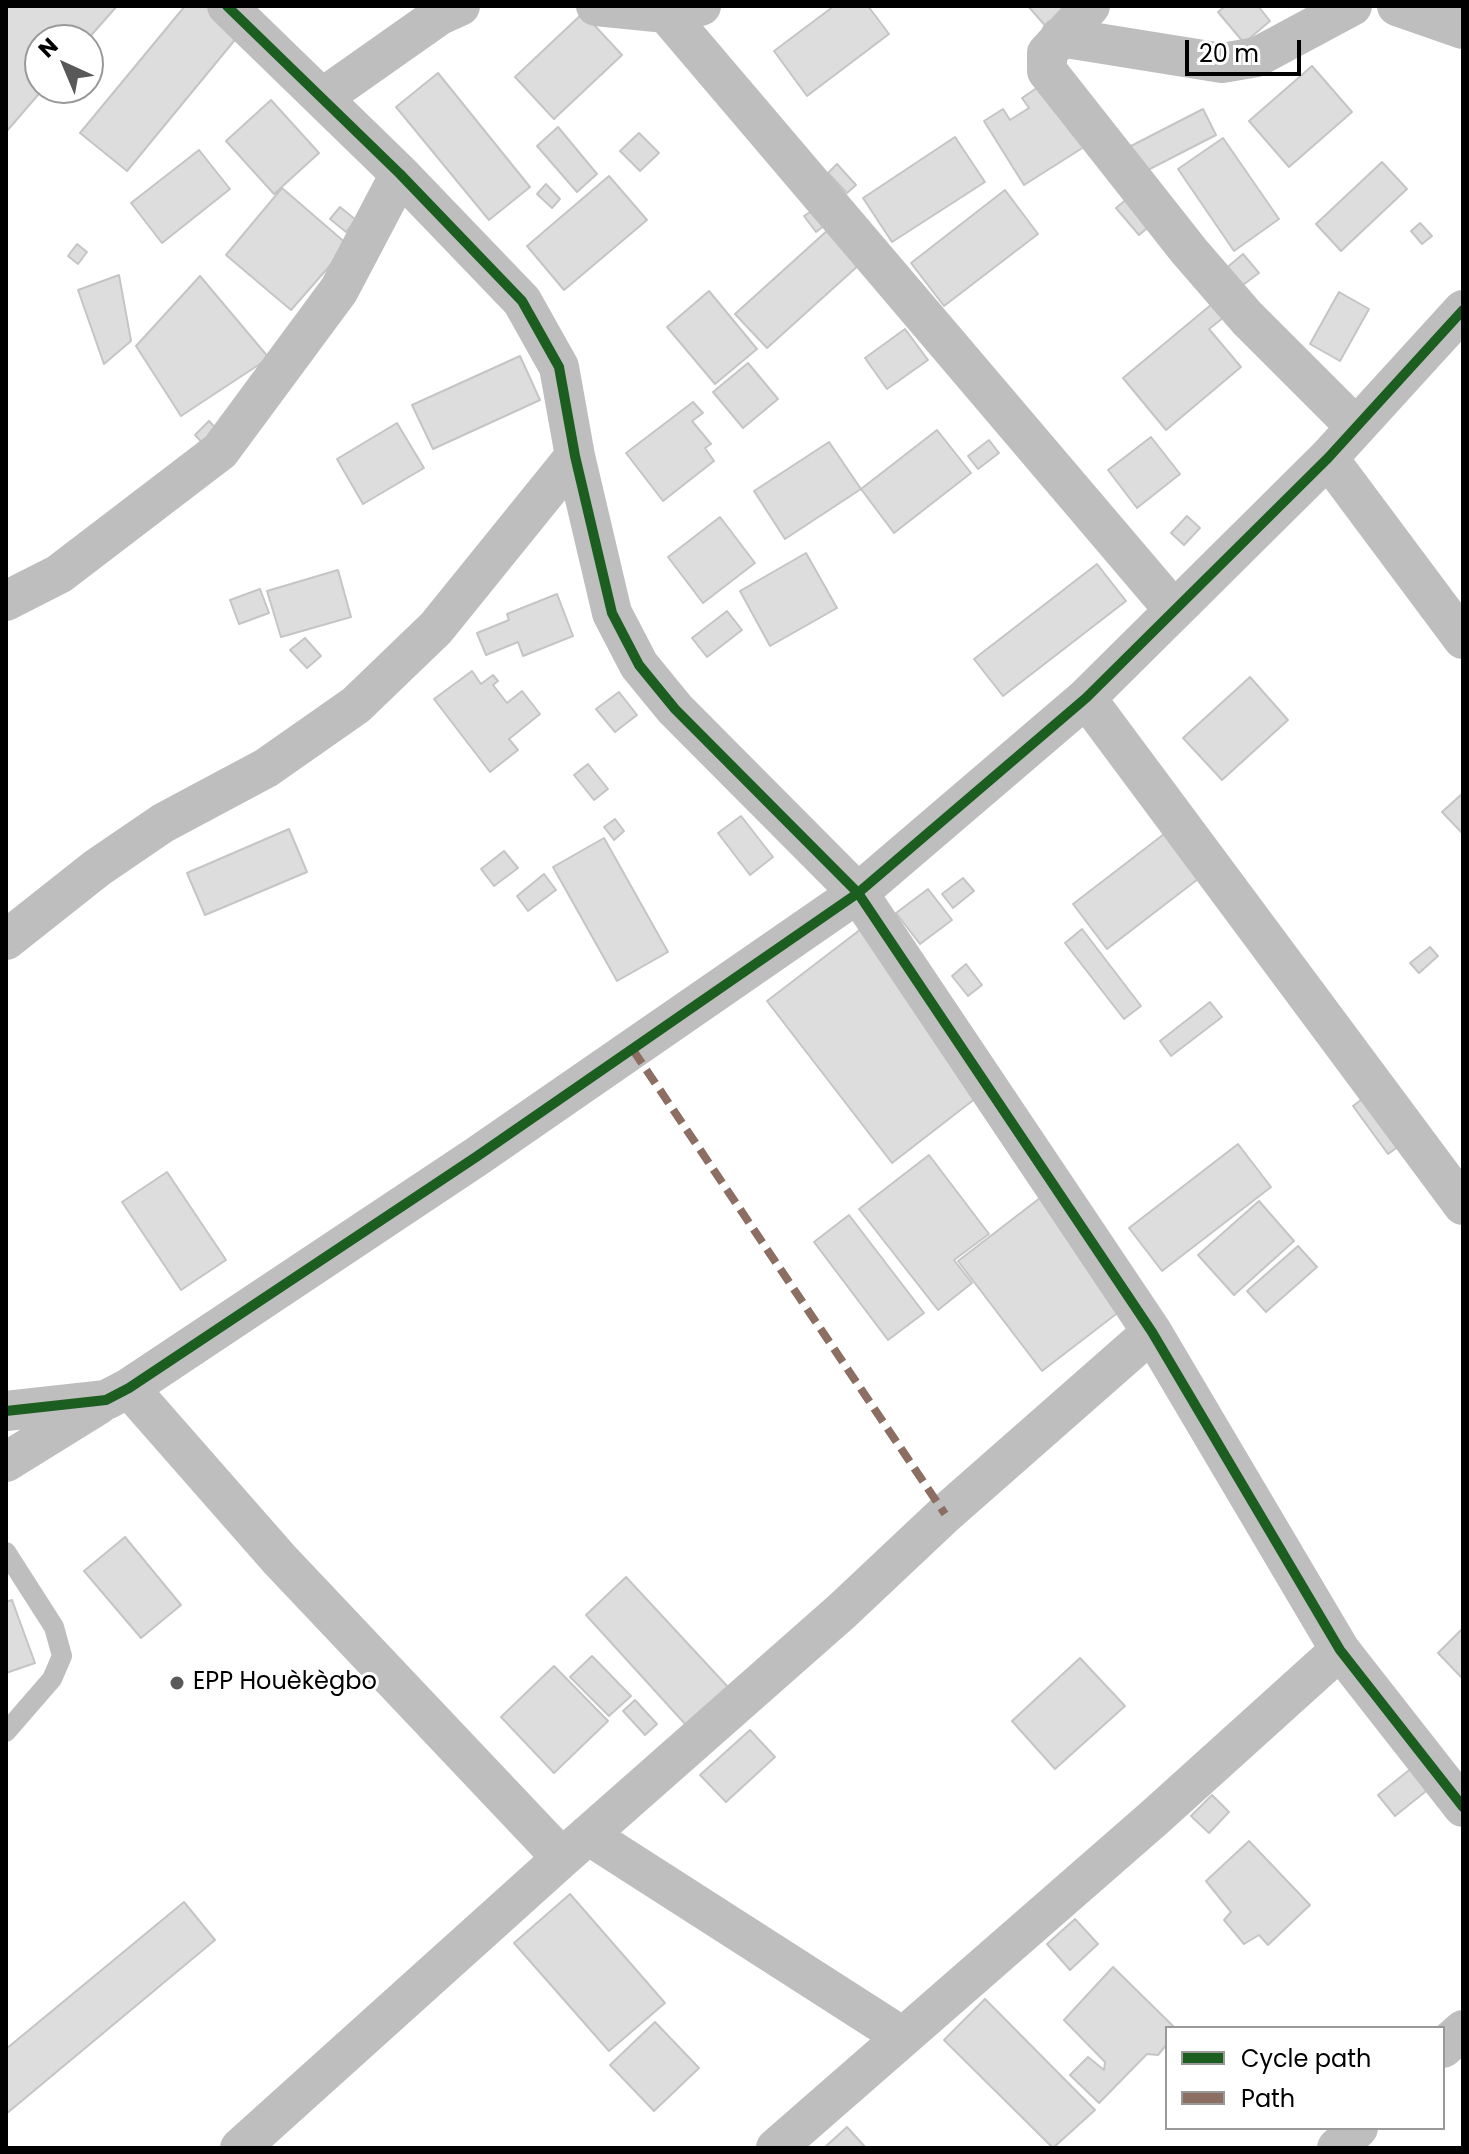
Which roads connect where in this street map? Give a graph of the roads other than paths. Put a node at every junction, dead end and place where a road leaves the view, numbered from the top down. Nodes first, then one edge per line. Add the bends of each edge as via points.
1 (227, 6) edge
2 (460, 6) edge
3 (596, 6) edge
4 (1090, 6) edge
5 (1352, 6) edge
6 (1397, 6) edge
7 (684, 9) edge
8 (1463, 29) edge
9 (1060, 37) junction
10 (322, 98) junction
11 (400, 174) junction
12 (1463, 310) edge
13 (1356, 427) junction
14 (575, 456) junction
15 (1328, 458) junction
16 (6, 601) edge
17 (1174, 610) junction
18 (1463, 639) edge
19 (1086, 698) junction
20 (858, 893) junction
21 (6, 940) edge
22 (1463, 1205) edge
23 (1152, 1332) junction
24 (118, 1394) junction
25 (6, 1411) edge
26 (6, 1462) edge
27 (6, 1552) edge
28 (1340, 1650) junction
29 (6, 1732) edge
30 (1463, 1807) edge
31 (575, 1846) junction
32 (1463, 2030) edge
33 (903, 2037) junction
34 (1445, 2046) edge
35 (1356, 2130) edge
36 (240, 2148) edge
37 (776, 2148) edge
38 (1337, 2148) edge

1 - 10 street
2 - 10 street
3 - 7 street
4 - 9 street
5 - 9 street via 1257,57 1222,63
6 - 8 street
7 - 17 street
9 - 13 street via 1047,53 1047,71 1247,318
10 - 11 street
11 - 14 street via 522,301 559,367
11 - 16 street via 339,290 220,451 59,574
12 - 13 street
13 - 15 street
14 - 20 street via 612,613 639,665 675,709
14 - 21 street via 436,628 356,705 266,768 163,823
15 - 17 street
15 - 18 street
17 - 19 street
19 - 20 street
19 - 22 street
20 - 23 street
20 - 24 street via 502,1139
23 - 28 street
23 - 31 street
24 - 25 street
24 - 26 street
24 - 31 street via 280,1560
27 - 29 lane via 54,1627 62,1656 52,1679
28 - 30 street
28 - 33 street
31 - 33 street
31 - 36 street
32 - 34 street
33 - 37 street
35 - 38 street

